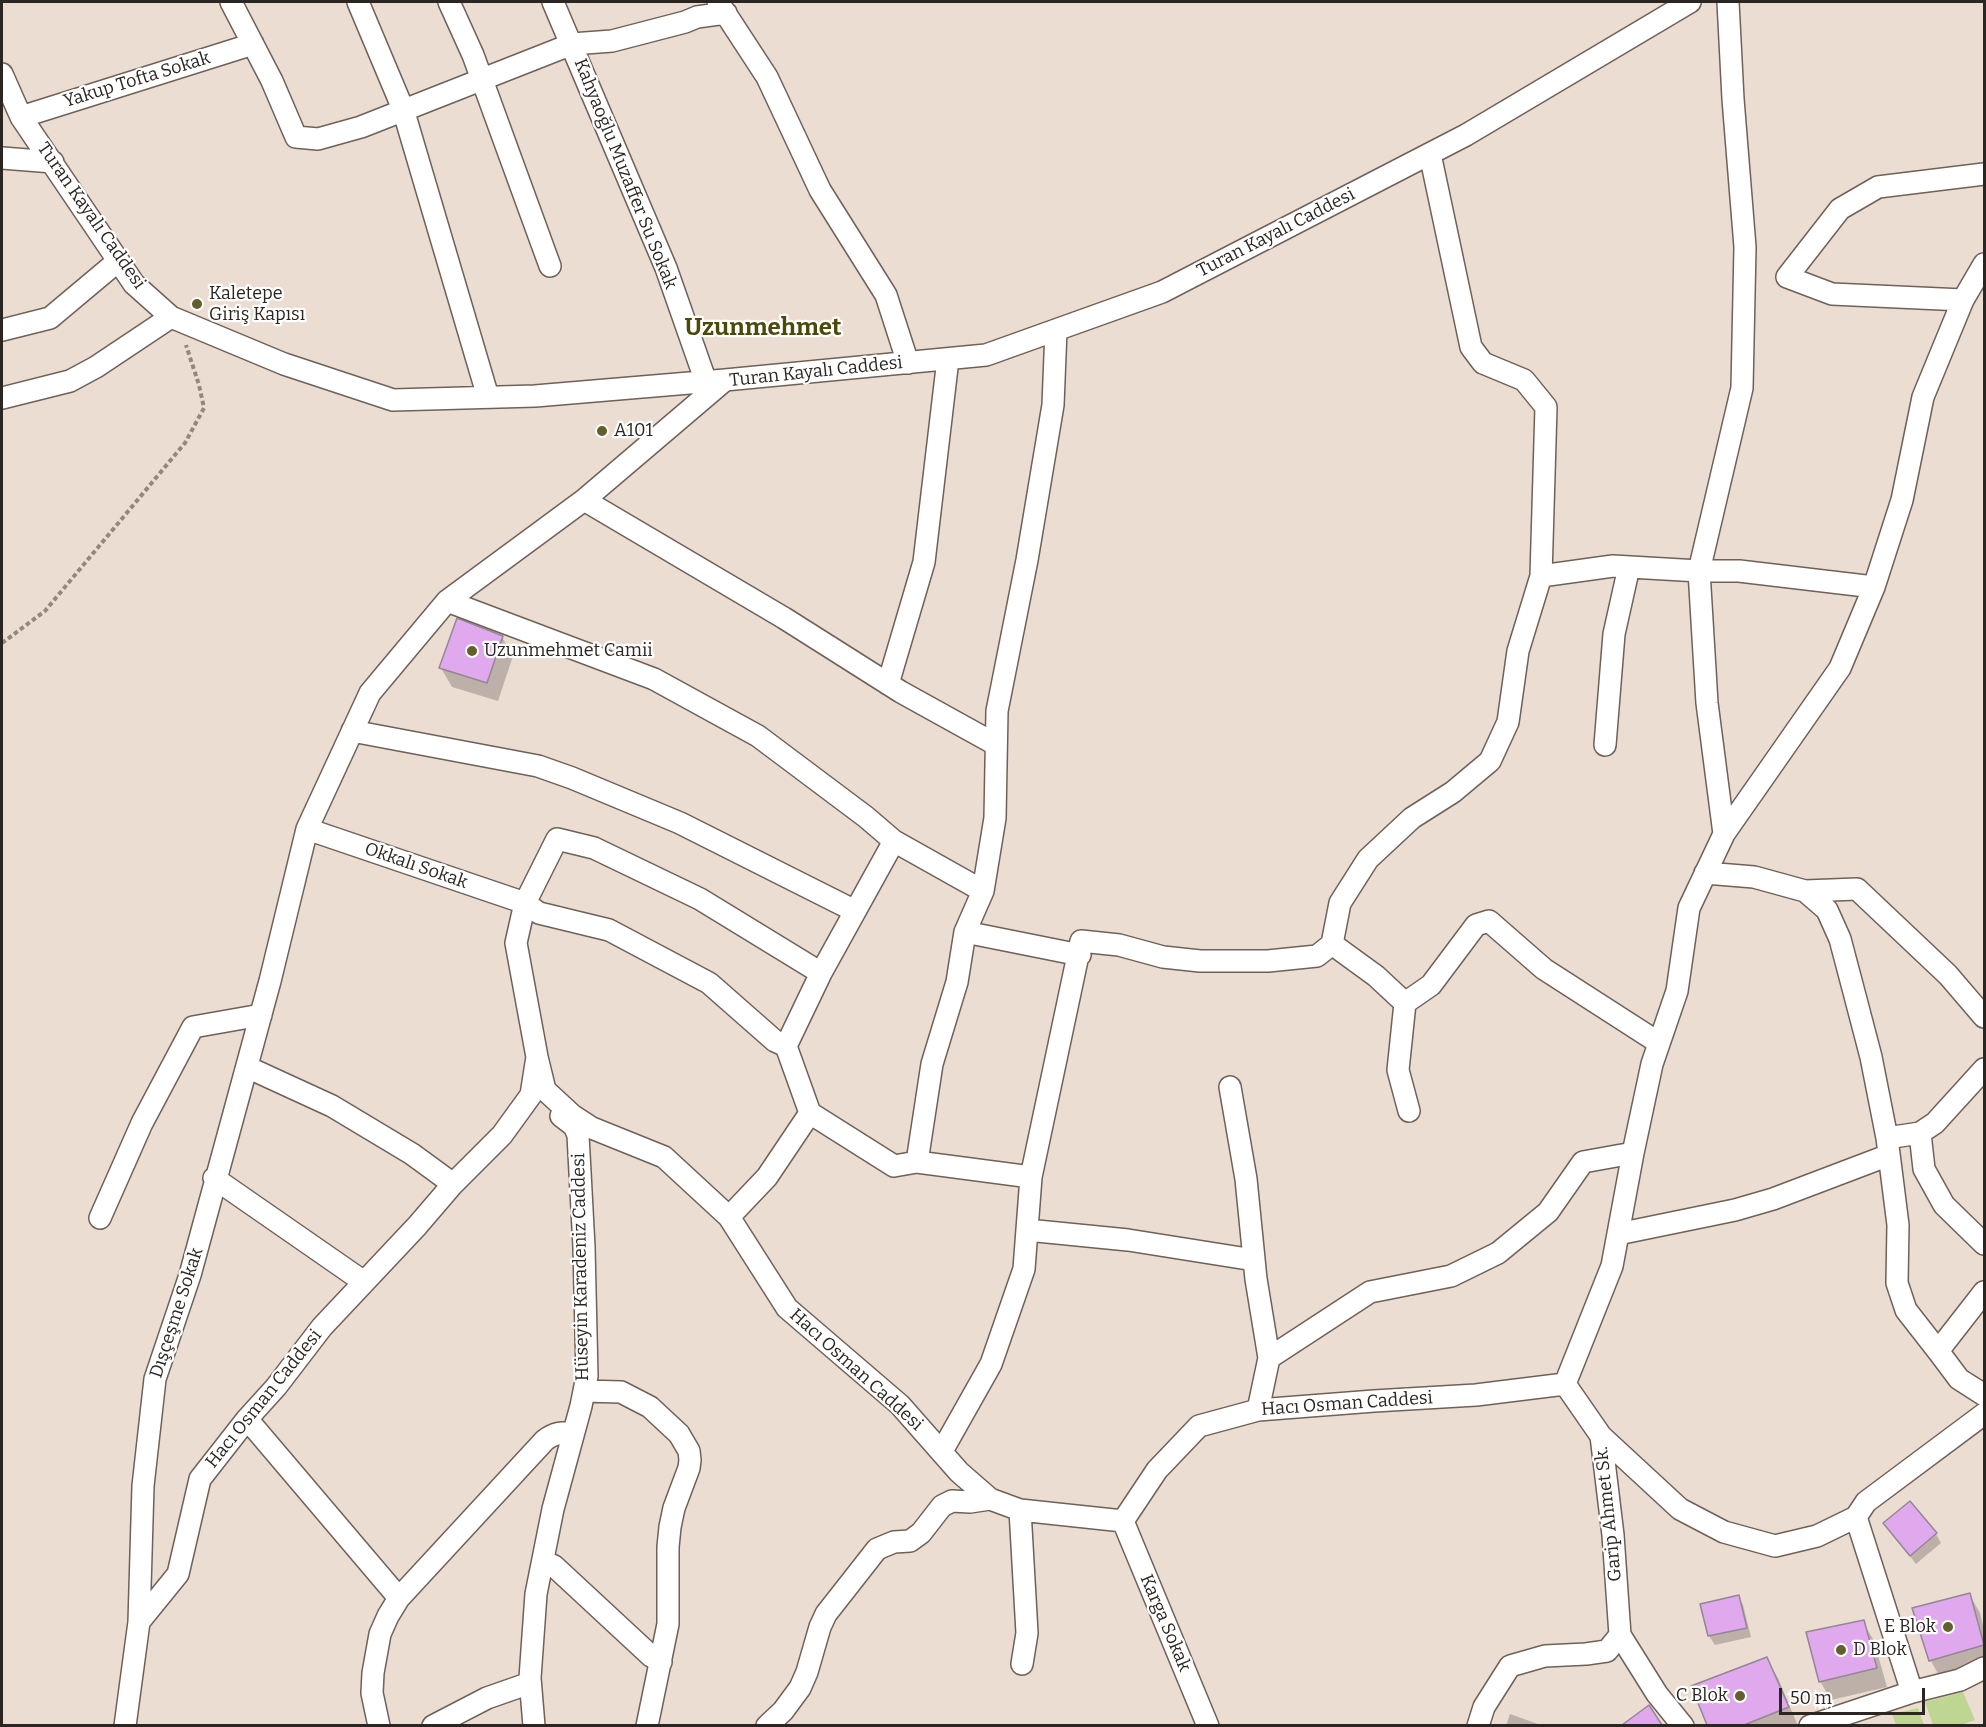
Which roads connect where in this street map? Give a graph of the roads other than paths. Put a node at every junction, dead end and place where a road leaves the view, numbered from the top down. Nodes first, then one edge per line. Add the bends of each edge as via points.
1 (231, 2) edge
2 (358, 2) edge
3 (449, 2) edge
4 (553, 2) edge
5 (1690, 2) edge
6 (1728, 2) edge
7 (722, 8) edge
8 (253, 44) junction
9 (572, 44) junction
10 (2, 74) edge
11 (482, 78) junction
12 (403, 109) junction
13 (21, 117) junction
14 (1430, 154) junction
15 (2, 158) edge
16 (52, 162) junction
17 (1984, 174) edge
18 (118, 261) junction
19 (1984, 264) edge
20 (550, 266) dead end
21 (1963, 300) junction
22 (171, 317) junction
23 (2, 330) edge
24 (1056, 330) junction
25 (948, 359) junction
26 (908, 363) junction
27 (715, 381) junction
28 (488, 397) junction
29 (2, 398) edge
30 (584, 500) junction
31 (1629, 567) junction
32 (1700, 571) junction
33 (1541, 576) junction
34 (1874, 587) junction
35 (447, 601) junction
36 (888, 684) junction
37 (352, 731) junction
38 (996, 744) junction
39 (1605, 745) dead end
40 (307, 829) junction
41 (1724, 834) junction
42 (894, 841) junction
43 (1705, 873) junction
44 (983, 891) junction
45 (1805, 891) junction
46 (525, 903) junction
47 (855, 911) junction
48 (965, 932) junction
49 (1332, 944) junction
50 (1079, 955) junction
51 (820, 972) junction
52 (1405, 1003) junction
53 (261, 1015) junction
54 (1984, 1017) edge
55 (1659, 1042) junction
56 (786, 1046) junction
57 (247, 1067) junction
58 (1984, 1069) edge
59 (1230, 1087) dead end
60 (539, 1097) junction
61 (1409, 1111) dead end
62 (810, 1113) junction
63 (585, 1131) junction
64 (1920, 1133) junction
65 (1888, 1147) junction
66 (1633, 1153) junction
67 (917, 1162) junction
68 (1031, 1177) junction
69 (215, 1179) junction
70 (453, 1184) junction
71 (729, 1217) junction
72 (100, 1218) dead end
73 (1027, 1230) junction
74 (1618, 1234) junction
75 (1984, 1244) edge
76 (1254, 1260) junction
77 (364, 1282) junction
78 (1984, 1292) edge
79 (1938, 1351) junction
80 (1269, 1358) junction
81 (1565, 1384) junction
82 (584, 1391) junction
83 (1984, 1395) edge
84 (1258, 1410) junction
85 (1984, 1414) edge
86 (247, 1419) junction
87 (573, 1433) junction
88 (1600, 1436) junction
89 (942, 1450) junction
90 (990, 1499) junction
91 (1020, 1510) junction
92 (1856, 1517) junction
93 (1123, 1521) junction
94 (543, 1561) junction
95 (399, 1598) junction
96 (139, 1622) junction
97 (1620, 1635) junction
98 (661, 1662) junction
99 (1022, 1665) dead end
100 (1984, 1668) edge
101 (530, 1683) junction
102 (1912, 1692) junction
103 (124, 1725) edge
104 (379, 1725) edge
105 (433, 1725) edge
106 (534, 1725) edge
107 (647, 1725) edge
108 (767, 1725) edge
109 (1208, 1725) edge
110 (1478, 1725) edge
111 (1683, 1725) edge
112 (1810, 1725) edge

1 - 8 street
2 - 12 street
3 - 11 street
4 - 9 street, Kahyaoğlu Muzaffer Su Sokak
5 - 14 street, Turan Kayalı Caddesi
6 - 32 street via 1745,247 1742,388
7 - 9 street via 612,41
7 - 26 street via 767,77 820,190 886,295
8 - 12 street via 296,137 318,139
8 - 13 street, Yakup Tofta Sokak
9 - 11 street
9 - 27 street, Kahyaoğlu Muzaffer Su Sokak
10 - 13 street, Turan Kayalı Caddesi
11 - 12 street
11 - 20 street
12 - 28 street
13 - 16 street, Turan Kayalı Caddesi
14 - 24 street, Turan Kayalı Caddesi via 1162,292
14 - 33 street via 1471,347 1483,363 1524,380 1546,407
15 - 16 street
16 - 18 street, Turan Kayalı Caddesi
17 - 21 street via 1878,187 1840,209 1787,277 1832,294
18 - 22 street, Turan Kayalı Caddesi via 134,284
18 - 23 street via 50,318
19 - 21 street
21 - 34 street via 1923,397 1902,500
22 - 28 street, Turan Kayalı Caddesi via 284,364 393,400
22 - 29 street via 70,381
24 - 25 street, Turan Kayalı Caddesi via 986,355
24 - 38 street via 1053,405 997,711
25 - 26 street, Turan Kayalı Caddesi
25 - 36 street via 924,562
26 - 27 street, Turan Kayalı Caddesi
27 - 28 street, Turan Kayalı Caddesi
27 - 30 street, Dışçeşme Sokak
30 - 35 street, Dışçeşme Sokak
30 - 36 street
31 - 32 street
31 - 33 street
31 - 39 street via 1614,634
32 - 34 street via 1739,571
32 - 41 street via 1707,703
33 - 49 street via 1518,651 1508,722 1490,761 1453,792 1412,818 1368,859 1340,903
34 - 41 street via 1840,668
35 - 37 street, Dışçeşme Sokak via 370,693
35 - 42 street via 654,679 758,736
36 - 38 street
37 - 40 street, Dışçeşme Sokak
37 - 47 street via 538,766 572,777 680,823
38 - 44 street via 995,818
40 - 46 street, Okkalı Sokak
40 - 53 street, Dışçeşme Sokak
41 - 43 street
42 - 44 street
42 - 47 street
43 - 45 street via 1754,877
43 - 55 street via 1689,908 1677,991
44 - 48 street
45 - 54 street via 1857,889 1948,975
45 - 65 street via 1827,910 1840,939 1871,1057
46 - 51 street, Hacı Osman Caddesi via 556,839 594,848 700,899
46 - 56 street via 539,913 609,930 709,983 774,1041
46 - 60 street, Hacı Osman Caddesi via 516,943 537,1057
47 - 51 street
48 - 50 street
48 - 67 street via 957,982 932,1064
49 - 50 street via 1317,956 1268,961 1200,961 1081,941
49 - 52 street
50 - 68 street
51 - 56 street
52 - 55 street via 1431,985 1476,925 1489,921 1544,969
52 - 61 street via 1398,1070
53 - 57 street, Dışçeşme Sokak
53 - 72 street via 194,1027 142,1123
55 - 66 street
56 - 62 street
57 - 69 street, Dışçeşme Sokak
57 - 70 street via 332,1106 412,1154
58 - 64 street via 1935,1123
59 - 76 street via 1246,1179
60 - 63 street, Hacı Osman Caddesi via 572,1115
60 - 70 street, Hacı Osman Caddesi
62 - 67 street via 894,1166
62 - 71 street via 767,1177
63 - 71 street, Hacı Osman Caddesi via 664,1157
63 - 82 street, Hüseyin Karadeniz Caddesi
64 - 65 street
64 - 75 street via 1924,1168 1944,1205
65 - 74 street via 1773,1199
65 - 79 street via 1898,1225 1897,1283 1906,1310
66 - 74 street
66 - 80 street via 1583,1162 1548,1212 1498,1253 1450,1275 1370,1292
67 - 68 street
68 - 73 street
69 - 77 street
69 - 96 street, Dışçeşme Sokak via 190,1275 154,1379 143,1486
70 - 77 street, Hacı Osman Caddesi
71 - 89 street, Hacı Osman Caddesi via 787,1308 900,1405
73 - 76 street via 1128,1240
73 - 89 street via 1023,1269 991,1364
74 - 81 street via 1612,1266
76 - 80 street
77 - 86 street, Hacı Osman Caddesi
78 - 79 street
79 - 83 street via 1959,1379
80 - 84 street
81 - 84 street, Hacı Osman Caddesi via 1476,1395
81 - 88 street
82 - 87 street, Hüseyin Karadeniz Caddesi
82 - 98 street via 621,1392 636,1398 662,1416 689,1451 689,1468 670,1527 668,1624
84 - 93 street, Hacı Osman Caddesi via 1199,1426 1157,1470
85 - 92 street, Garip Ahmet Sk. via 1866,1502
86 - 95 street
86 - 96 street, Hacı Osman Caddesi via 200,1479 178,1574
87 - 94 street, Hüseyin Karadeniz Caddesi
87 - 95 street via 555,1434 545,1440
88 - 92 street, Garip Ahmet Sk. via 1680,1509 1724,1532 1775,1546 1817,1536
88 - 97 street, Garip Ahmet Sk. via 1613,1535
89 - 90 street, Hacı Osman Caddesi via 959,1472
90 - 91 street, Hacı Osman Caddesi
90 - 108 street via 952,1501 942,1506 910,1541 878,1549 826,1614 800,1688
91 - 93 street, Hacı Osman Caddesi
91 - 99 street via 1027,1633
92 - 102 street
93 - 109 street, Karga Sokak
94 - 98 street via 554,1566
94 - 101 street, Hüseyin Karadeniz Caddesi via 536,1594
95 - 104 street via 380,1634 375,1654 372,1693
96 - 103 street, Dışçeşme Sokak
97 - 110 street via 1607,1651 1545,1656 1510,1666 1484,1707
97 - 111 street, Garip Ahmet Sk. via 1657,1694
98 - 107 street
100 - 102 street via 1960,1680
101 - 105 street via 487,1698
101 - 106 street, Hüseyin Karadeniz Caddesi
102 - 112 street

